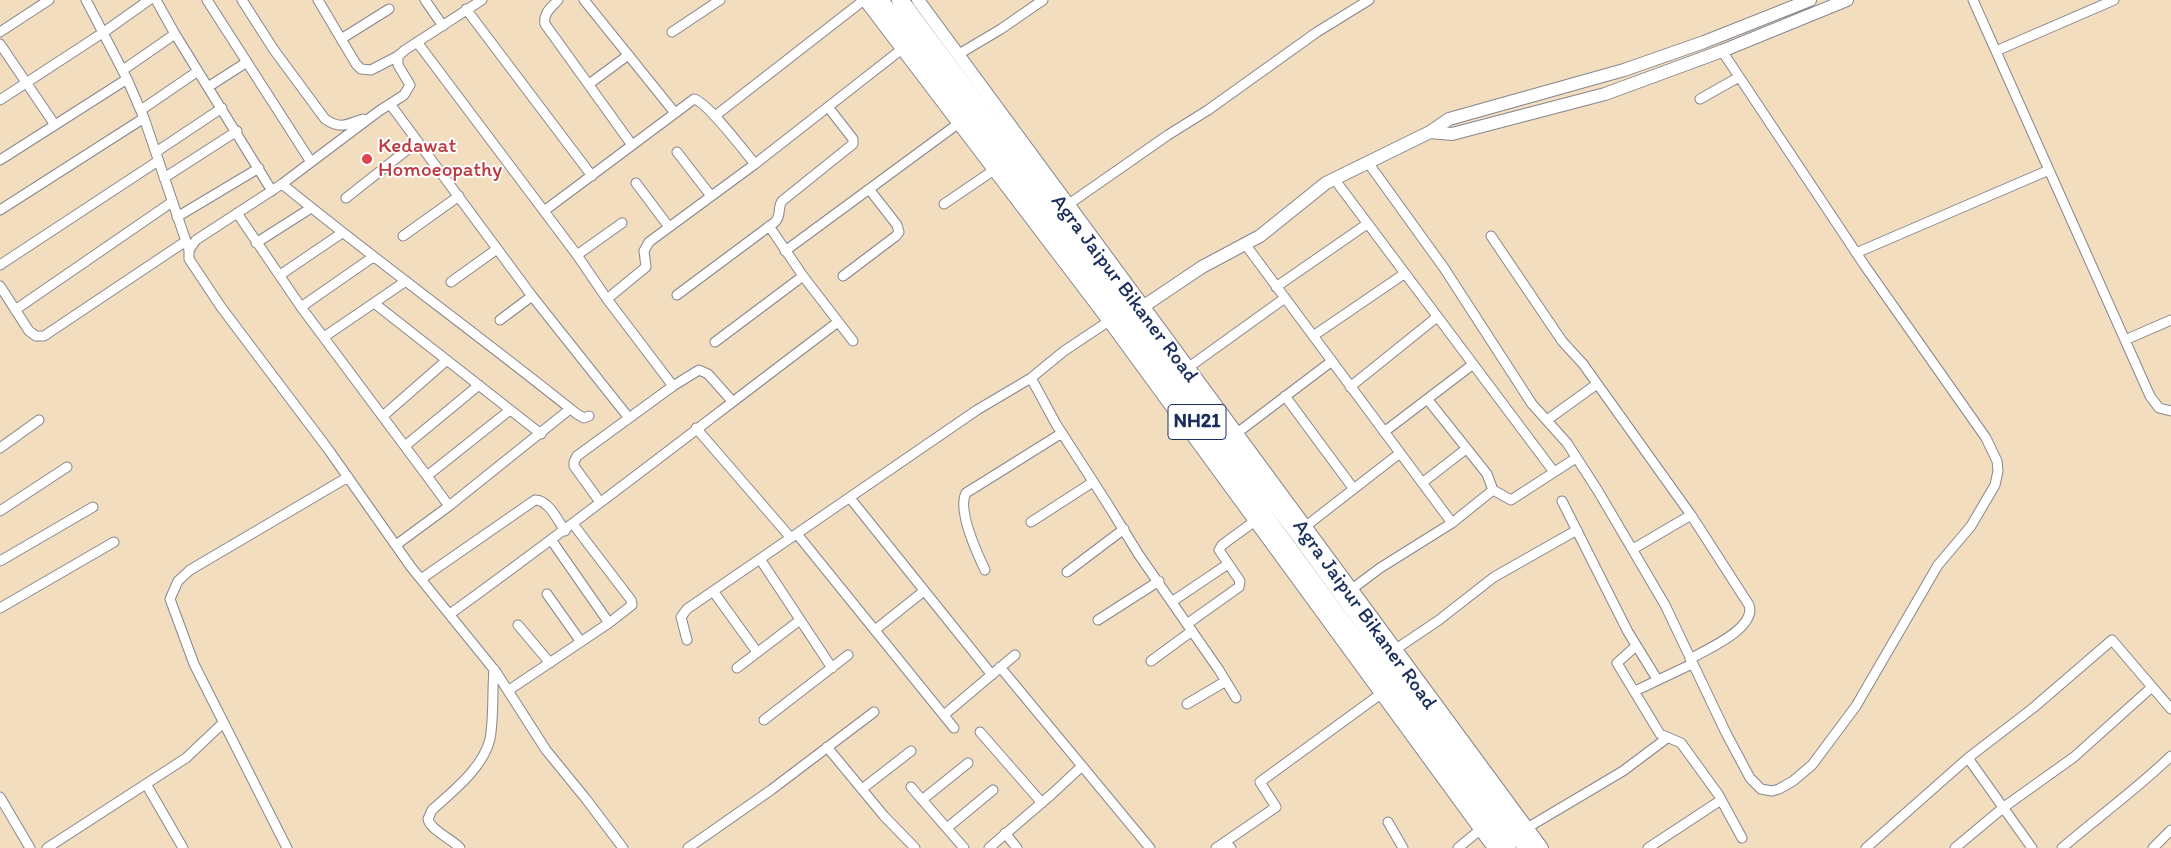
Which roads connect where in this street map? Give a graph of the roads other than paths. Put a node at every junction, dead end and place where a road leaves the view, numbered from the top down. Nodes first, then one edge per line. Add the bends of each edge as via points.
1 (49, 0) edge
2 (86, 0) edge
3 (149, 0) edge
4 (156, 0) edge
5 (207, 0) edge
6 (242, 0) edge
7 (318, 0) edge
8 (425, 0) edge
9 (482, 0) edge
10 (558, 0) edge
11 (584, 0) edge
12 (720, 0) edge
13 (864, 0) edge
14 (880, 0) edge
15 (900, 0) edge
16 (918, 0) edge
17 (1043, 0) edge
18 (1369, 0) edge
19 (1810, 0) edge
20 (1847, 0) edge
21 (1973, 0) edge
22 (2114, 0) edge
23 (2104, 2) edge
24 (389, 9) dead end
25 (466, 9) junction
26 (443, 26) junction
27 (0, 32) edge
28 (104, 32) junction
29 (672, 32) dead end
30 (175, 34) junction
31 (341, 39) junction
32 (418, 42) junction
33 (0, 44) edge
34 (902, 49) junction
35 (1722, 51) junction
36 (1996, 51) junction
37 (959, 54) junction
38 (398, 56) junction
39 (627, 56) junction
40 (1653, 59) junction
41 (247, 62) junction
42 (198, 71) junction
43 (125, 75) junction
44 (1658, 76) junction
45 (1739, 77) junction
46 (26, 83) junction
47 (589, 84) junction
48 (208, 87) junction
49 (1700, 99) dead end
50 (0, 100) edge
51 (390, 104) junction
52 (828, 107) junction
53 (222, 108) junction
54 (675, 113) junction
55 (143, 114) junction
56 (714, 116) junction
57 (370, 117) junction
58 (959, 123) junction
59 (56, 125) junction
60 (237, 131) junction
61 (1430, 132) junction
62 (417, 142) junction
63 (632, 145) junction
64 (677, 152) dead end
65 (157, 156) junction
66 (0, 160) edge
67 (311, 162) junction
68 (755, 164) junction
69 (1369, 164) junction
70 (260, 168) junction
71 (994, 170) junction
72 (2049, 170) junction
73 (592, 176) junction
74 (164, 178) junction
75 (1334, 180) junction
76 (636, 183) dead end
77 (282, 184) junction
78 (869, 189) junction
79 (272, 190) junction
80 (459, 196) junction
81 (711, 196) junction
82 (346, 198) dead end
83 (172, 202) junction
84 (944, 204) dead end
85 (1069, 204) junction
86 (311, 208) junction
87 (0, 210) edge
88 (544, 211) junction
89 (237, 213) junction
90 (177, 217) junction
91 (622, 223) dead end
92 (1367, 224) junction
93 (769, 226) junction
94 (669, 227) junction
95 (342, 233) junction
96 (403, 236) dead end
97 (1491, 236) dead end
98 (256, 244) junction
99 (1244, 244) junction
100 (187, 245) junction
101 (497, 249) junction
102 (785, 251) junction
103 (1856, 253) junction
104 (577, 255) junction
105 (373, 257) junction
106 (0, 265) edge
107 (1404, 274) junction
108 (280, 275) junction
109 (803, 276) junction
110 (843, 276) dead end
111 (406, 282) junction
112 (451, 282) dead end
113 (1276, 287) junction
114 (1, 289) edge
115 (676, 295) dead end
116 (532, 296) junction
117 (1285, 298) junction
118 (607, 299) junction
119 (374, 303) junction
120 (1144, 306) junction
121 (301, 307) junction
122 (15, 310) junction
123 (1437, 318) junction
124 (500, 320) dead end
125 (2171, 320) edge
126 (1109, 321) junction
127 (838, 322) junction
128 (1313, 336) junction
129 (324, 337) junction
130 (2125, 340) junction
131 (853, 341) dead end
132 (715, 342) dead end
133 (447, 360) junction
134 (1332, 361) junction
135 (1472, 365) junction
136 (1189, 368) junction
137 (1031, 378) junction
138 (1597, 384) junction
139 (479, 385) junction
140 (673, 386) junction
141 (1350, 386) junction
142 (1285, 396) junction
143 (1428, 400) junction
144 (732, 402) junction
145 (570, 409) junction
146 (510, 410) junction
147 (2171, 411) edge
148 (383, 416) junction
149 (589, 416) dead end
150 (629, 418) junction
151 (39, 420) dead end
152 (1547, 420) junction
153 (696, 428) junction
154 (1237, 432) junction
155 (1384, 432) junction
156 (1062, 433) junction
157 (541, 434) junction
158 (405, 446) junction
159 (0, 448) edge
160 (1466, 449) junction
161 (1400, 453) junction
162 (1576, 458) junction
163 (67, 467) dead end
164 (1554, 472) junction
165 (428, 476) junction
166 (348, 477) junction
167 (1093, 482) junction
168 (1422, 483) junction
169 (1353, 488) junction
170 (1493, 490) junction
171 (850, 498) junction
172 (600, 502) junction
173 (1562, 502) dead end
174 (449, 506) junction
175 (93, 507) dead end
176 (0, 511) edge
177 (1691, 514) junction
178 (1256, 521) junction
179 (1031, 522) dead end
180 (1452, 523) junction
181 (573, 524) junction
182 (1306, 526) junction
183 (1124, 529) junction
184 (1577, 530) junction
185 (565, 531) junction
186 (794, 536) junction
187 (552, 541) junction
188 (114, 542) dead end
189 (396, 545) junction
190 (1633, 549) junction
191 (760, 559) junction
192 (0, 561) edge
193 (1228, 564) junction
194 (984, 570) dead end
195 (1067, 572) dead end
196 (421, 579) junction
197 (1158, 581) junction
198 (1352, 589) junction
199 (713, 591) junction
200 (924, 591) junction
201 (547, 594) dead end
202 (1173, 601) junction
203 (0, 608) edge
204 (450, 614) junction
205 (800, 620) junction
206 (1098, 620) dead end
207 (609, 623) junction
208 (518, 625) dead end
209 (1190, 628) junction
210 (875, 630) junction
211 (687, 640) dead end
212 (581, 642) junction
213 (1636, 646) junction
214 (1396, 649) junction
215 (757, 652) junction
216 (848, 655) dead end
217 (1015, 655) dead end
218 (1151, 660) dead end
219 (1691, 661) junction
220 (550, 663) junction
221 (1000, 667) junction
222 (736, 668) dead end
223 (832, 668) junction
224 (494, 669) junction
225 (992, 674) junction
226 (1656, 679) junction
227 (1226, 681) junction
228 (2152, 687) junction
229 (508, 690) junction
230 (1635, 691) junction
231 (1382, 693) junction
232 (1236, 698) dead end
233 (1187, 704) dead end
234 (2171, 708) edge
235 (874, 712) dead end
236 (944, 715) junction
237 (764, 720) dead end
238 (223, 723) junction
239 (954, 728) dead end
240 (980, 732) dead end
241 (1667, 738) junction
242 (828, 747) junction
243 (911, 751) dead end
244 (2171, 756) edge
245 (1968, 758) junction
246 (968, 763) dead end
247 (1082, 766) junction
248 (146, 784) junction
249 (911, 787) dead end
250 (862, 789) junction
251 (993, 790) dead end
252 (0, 797) edge
253 (922, 800) junction
254 (1721, 800) junction
255 (1042, 803) junction
256 (2004, 807) junction
257 (1388, 822) dead end
258 (947, 828) junction
259 (1527, 828) junction
260 (1481, 829) junction
261 (2171, 830) edge
262 (1006, 833) junction
263 (1742, 838) dead end
264 (908, 841) junction
265 (1228, 845) edge
266 (182, 846) edge
267 (30, 848) edge
268 (46, 848) edge
269 (172, 848) edge
270 (287, 848) edge
271 (460, 848) edge
272 (623, 848) edge
273 (688, 848) edge
274 (900, 848) edge
275 (915, 848) edge
276 (964, 848) edge
277 (989, 848) edge
278 (1017, 848) edge
279 (1150, 848) edge
280 (1216, 848) edge
281 (1403, 848) edge
282 (1458, 848) edge
283 (1494, 848) edge
284 (1508, 848) edge
285 (1527, 848) edge
286 (1542, 848) edge
287 (1648, 848) edge
288 (1866, 848) edge
289 (1954, 848) edge
290 (2032, 848) edge
291 (2062, 848) edge
292 (2153, 848) edge

1 - 27 street
2 - 28 street
3 - 28 street
4 - 30 street
5 - 41 street
6 - 57 street via 325,119 334,126 344,126
7 - 31 street
8 - 26 street
9 - 25 street
10 - 47 street via 547,12 545,24
11 - 39 street
12 - 29 street
13 - 34 street
13 - 56 street
14 - 284 highway, Agra Jaipur Bikaner Road / NH21 via 1118,315
15 - 285 highway, Agra Jaipur Bikaner Road / NH21 via 1297,532
16 - 37 street
17 - 37 street
18 - 85 street via 1317,32
19 - 40 street
20 - 35 street
21 - 36 street
22 - 23 street
23 - 36 street
24 - 31 street
25 - 26 street
25 - 73 street
26 - 32 street
28 - 43 street
28 - 46 street
30 - 42 street
30 - 43 street
31 - 38 street via 356,64 365,71
32 - 38 street
32 - 88 street
33 - 46 street
34 - 52 street
34 - 58 street
35 - 44 street
35 - 45 street
36 - 72 street
37 - 85 street
38 - 51 street via 398,65 410,85 404,95
39 - 47 street
39 - 54 street
40 - 44 street
40 - 61 street via 1448,119
41 - 48 street
41 - 67 street
42 - 48 street
42 - 55 street
43 - 55 street
43 - 59 street
44 - 61 street via 1605,94 1452,134
45 - 49 street
45 - 103 street
46 - 50 street
46 - 59 street
47 - 63 street
48 - 53 street
51 - 57 street
51 - 62 street
52 - 68 street
52 - 93 street via 854,142 782,201 779,217
53 - 60 street
53 - 65 street
54 - 56 street via 696,99
54 - 63 street
55 - 65 street
55 - 87 street
56 - 68 street
57 - 67 street
58 - 71 street
58 - 78 street
59 - 66 street
60 - 70 street
60 - 74 street
61 - 69 street
62 - 80 street
62 - 82 street
63 - 73 street
64 - 81 street
65 - 74 street
65 - 106 street
67 - 77 street
68 - 81 street
69 - 75 street
69 - 152 street via 1444,268 1532,404
70 - 79 street
70 - 90 street
71 - 84 street
71 - 126 street
72 - 103 street
72 - 130 street
73 - 88 street
74 - 83 street
75 - 92 street
75 - 99 street via 1260,236
76 - 94 street
77 - 79 street
77 - 86 street
78 - 102 street
78 - 110 street via 898,225 899,232
79 - 89 street
80 - 96 street
80 - 101 street
81 - 94 street
83 - 90 street
83 - 122 street
85 - 120 street
86 - 95 street
86 - 98 street
88 - 104 street
89 - 98 street
89 - 100 street
90 - 100 street
91 - 104 street
92 - 107 street
92 - 113 street
93 - 102 street
93 - 115 street
94 - 118 street via 646,245 647,264 643,271
95 - 105 street
95 - 108 street
97 - 138 street via 1562,341
98 - 108 street
99 - 113 street
99 - 120 street via 1202,267
100 - 122 street via 44,336 36,336 29,331
100 - 166 street via 189,259 199,275
101 - 112 street
101 - 116 street
102 - 109 street
103 - 219 street via 1986,438 1997,461 1994,485 1970,526 1938,565 1853,710 1818,759 1793,781 1766,791 1750,778
104 - 118 street
105 - 111 street
105 - 121 street
107 - 123 street
107 - 128 street
108 - 121 street
109 - 127 street
109 - 132 street
111 - 119 street
111 - 145 street
113 - 117 street
114 - 122 street
116 - 124 street
116 - 150 street
117 - 128 street
117 - 136 street
118 - 140 street
119 - 129 street
119 - 133 street
120 - 136 street
121 - 129 street
123 - 135 street
123 - 141 street
125 - 130 street
126 - 137 street
126 - 178 street
127 - 131 street
127 - 144 street
128 - 134 street
129 - 148 street
130 - 147 street via 2154,403
133 - 139 street
133 - 148 street
134 - 141 street
134 - 142 street
135 - 143 street
135 - 164 street
136 - 154 street
137 - 156 street
137 - 171 street via 977,410
138 - 152 street
138 - 177 street
139 - 146 street
139 - 158 street
140 - 144 street via 695,372 703,371
140 - 150 street
141 - 155 street
142 - 154 street
142 - 169 street
143 - 155 street
143 - 160 street
144 - 153 street
145 - 149 street via 581,417
145 - 157 street
146 - 157 street
146 - 165 street
148 - 158 street
150 - 172 street via 577,456 574,462
151 - 159 street
152 - 162 street
153 - 172 street
153 - 186 street
154 - 182 street
155 - 161 street
156 - 167 street
156 - 194 street via 966,493 964,510
157 - 174 street
158 - 165 street
160 - 168 street
160 - 170 street via 1486,474
161 - 168 street
161 - 169 street
162 - 164 street
162 - 190 street
163 - 176 street
164 - 170 street via 1511,500
165 - 174 street
166 - 189 street
166 - 238 street via 190,570 172,591 170,599 194,664
167 - 179 street
167 - 183 street
168 - 180 street
169 - 182 street
170 - 180 street
171 - 186 street
171 - 200 street
172 - 181 street
173 - 184 street
174 - 189 street
175 - 192 street
177 - 190 street
177 - 219 street via 1751,610 1749,619 1738,630
178 - 193 street via 1220,548
178 - 231 street
180 - 198 street
181 - 185 street
181 - 207 street via 632,603 628,610
182 - 198 street
183 - 195 street
183 - 197 street
184 - 213 street
184 - 214 street via 1494,577
185 - 187 street
185 - 196 street via 546,504 536,500
186 - 191 street
186 - 210 street
187 - 204 street
187 - 207 street
188 - 203 street
189 - 196 street
190 - 219 street via 1665,605
191 - 199 street
191 - 205 street
193 - 202 street
193 - 209 street via 1240,581 1239,587
196 - 204 street
197 - 202 street
197 - 206 street
198 - 214 street
199 - 211 street via 681,617
199 - 215 street
200 - 210 street
200 - 225 street
201 - 212 street
202 - 209 street
204 - 224 street
205 - 215 street
205 - 223 street
207 - 212 street
208 - 220 street
209 - 218 street
209 - 227 street
210 - 236 street
212 - 220 street
213 - 226 street
213 - 230 street via 1617,664
214 - 259 street
215 - 222 street
216 - 223 street
217 - 221 street
219 - 226 street
220 - 229 street
221 - 225 street
221 - 247 street
223 - 237 street
224 - 229 street
224 - 271 street via 490,739 486,750 480,761 432,810 428,819 431,826
225 - 236 street
226 - 230 street
227 - 232 street
227 - 233 street
228 - 234 street
228 - 245 street via 2112,640 2033,708
228 - 256 street via 2074,758
229 - 272 street via 546,750
230 - 241 street via 1660,734
231 - 260 street
231 - 265 street via 1260,782 1276,807
235 - 242 street
236 - 239 street
238 - 248 street via 186,758
238 - 270 street
240 - 255 street
241 - 254 street via 1681,743
241 - 259 street via 1623,770
242 - 250 street
242 - 273 street
243 - 250 street
244 - 291 street via 2150,777
245 - 256 street
245 - 288 street
246 - 253 street
247 - 255 street
247 - 279 street
248 - 266 street
248 - 268 street
249 - 253 street
250 - 264 street
251 - 258 street
252 - 267 street
253 - 258 street
254 - 263 street
254 - 287 street
255 - 262 street
256 - 289 street
256 - 290 street
257 - 281 street
258 - 276 street
259 - 286 street
260 - 282 street
260 - 283 street
261 - 292 street
262 - 277 street
262 - 278 street
264 - 274 street
264 - 275 street
265 - 280 street
266 - 269 street

